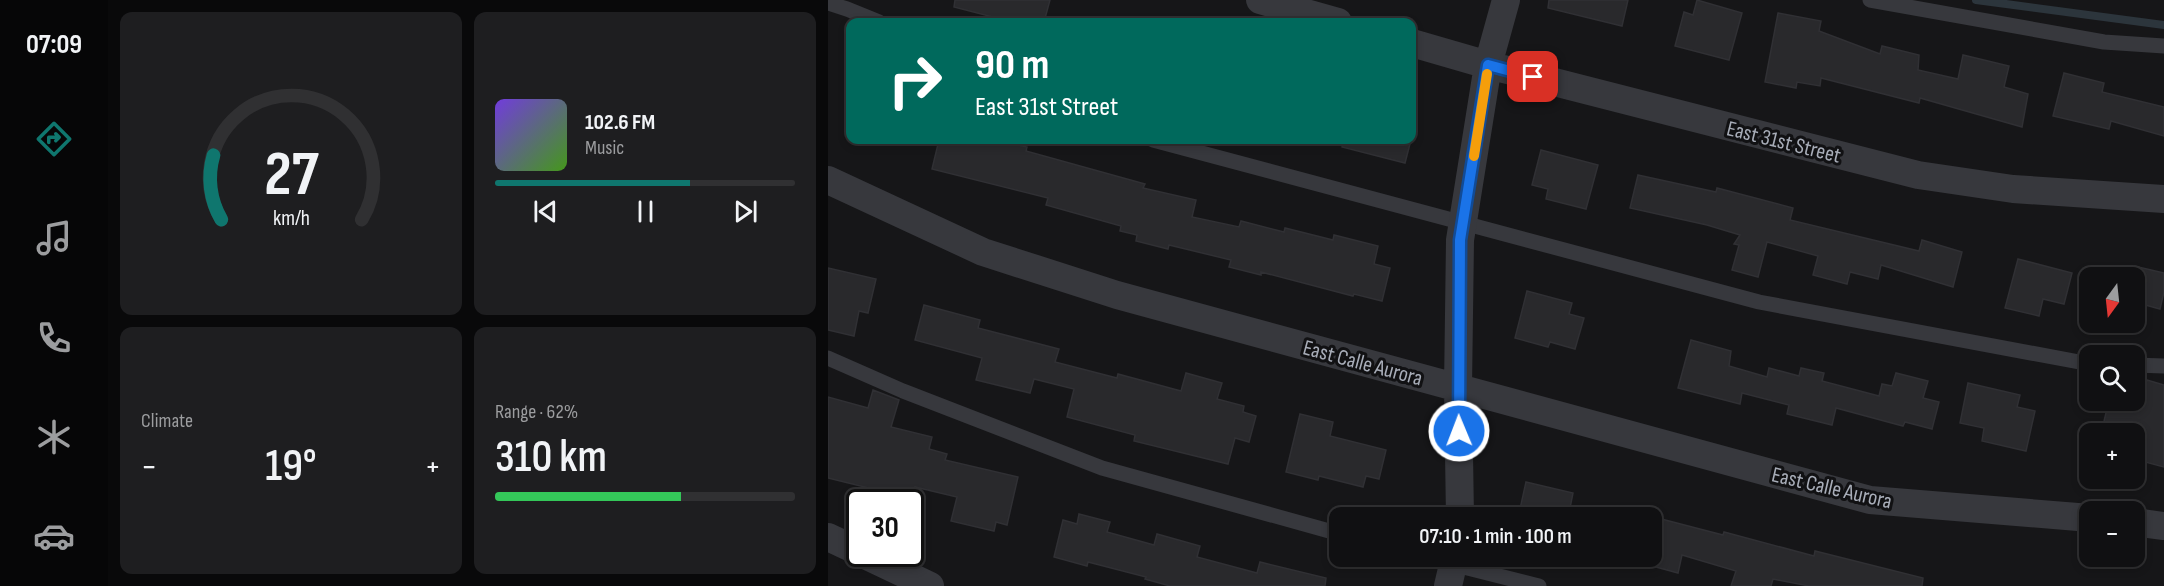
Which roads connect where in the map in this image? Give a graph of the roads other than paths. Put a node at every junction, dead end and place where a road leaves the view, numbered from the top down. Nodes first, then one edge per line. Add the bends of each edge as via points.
1 (1260, 0) edge
2 (1506, 0) edge
3 (1870, 0) edge
4 (828, 3) edge
5 (869, 18) edge
6 (1324, 18) edge
7 (1416, 44) edge
8 (2164, 46) edge
9 (1488, 65) junction
10 (1168, 144) edge
11 (828, 180) edge
12 (2164, 199) edge
13 (1463, 223) junction
14 (828, 358) edge
15 (2079, 362) edge
16 (2145, 365) edge
17 (2164, 366) edge
18 (1458, 388) junction
19 (1460, 507) edge
20 (2079, 517) edge
21 (2145, 523) edge
22 (2164, 526) edge
23 (1329, 531) edge
24 (828, 537) edge
25 (846, 546) edge
26 (890, 567) edge
27 (1452, 569) edge
28 (930, 586) edge
29 (1539, 586) edge

1 - 6 street
2 - 9 street
3 - 8 lane via 2104,42
4 - 5 lane
7 - 9 street, East 31st Street
9 - 12 street, East 31st Street via 1918,175 2013,189
9 - 13 street
10 - 13 lane
11 - 18 street, East Calle Aurora via 983,252 1117,295
13 - 15 lane via 1759,302
13 - 18 street
14 - 23 lane via 1102,468
16 - 17 lane
18 - 19 street
18 - 20 street, East Calle Aurora via 1870,500
21 - 22 street
24 - 25 street
26 - 28 street
27 - 29 lane

